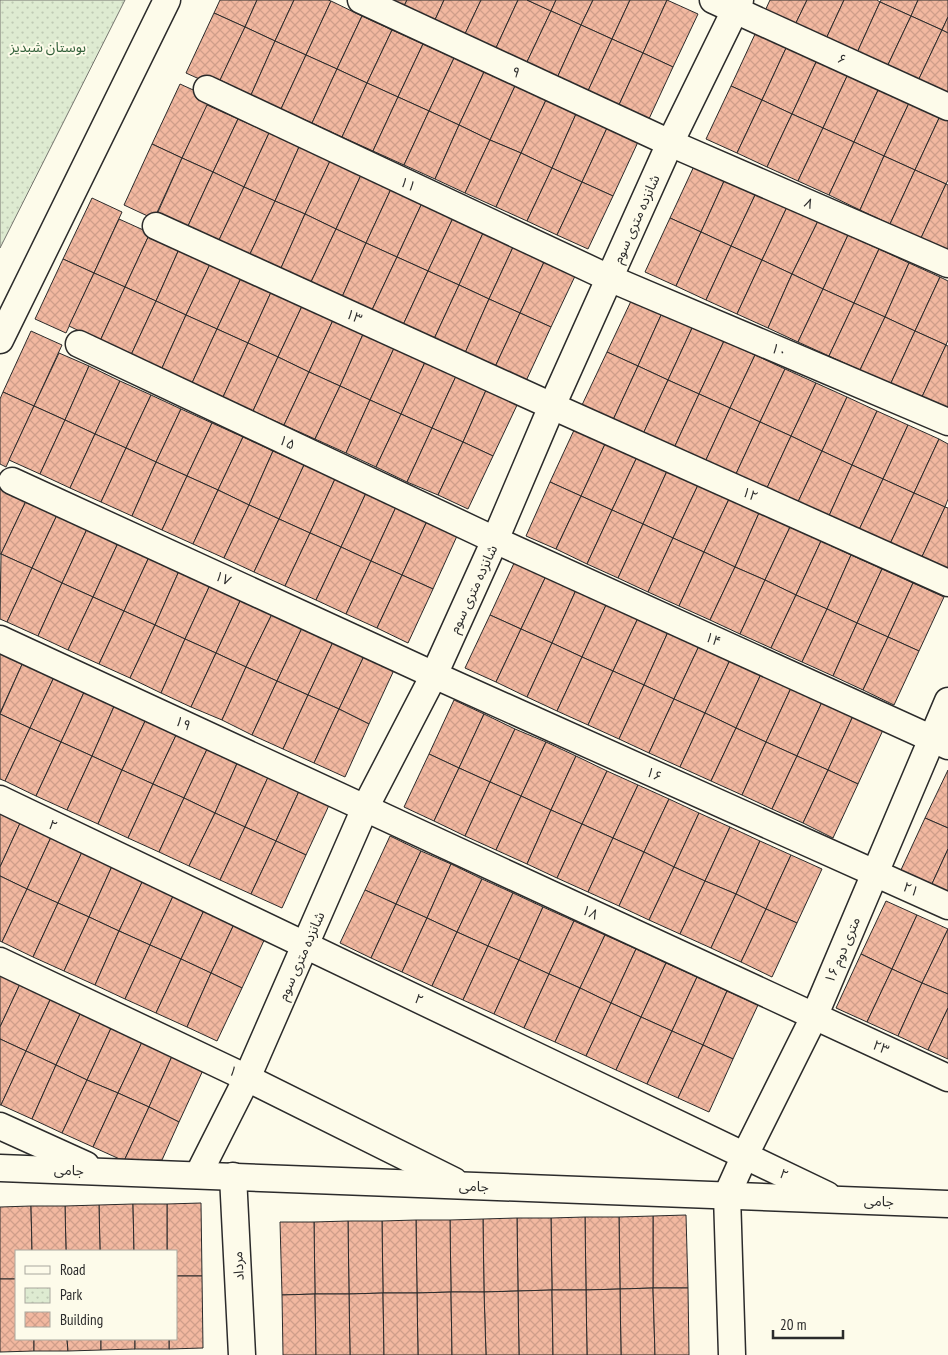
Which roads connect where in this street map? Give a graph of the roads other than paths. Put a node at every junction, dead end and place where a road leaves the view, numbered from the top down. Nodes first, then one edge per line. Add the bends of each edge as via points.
1 (168, 0) edge
2 (361, 0) edge
3 (729, 3) edge
4 (207, 89) dead end
5 (948, 107) edge
6 (670, 143) junction
7 (156, 226) dead end
8 (948, 264) edge
9 (610, 278) junction
10 (0, 340) edge
11 (78, 344) dead end
12 (552, 406) junction
13 (948, 422) edge
14 (12, 481) dead end
15 (495, 540) junction
16 (948, 583) edge
17 (0, 639) edge
18 (434, 675) junction
19 (948, 701) edge
20 (940, 742) edge
21 (0, 799) edge
22 (365, 808) junction
23 (875, 872) junction
24 (948, 906) edge
25 (306, 946) junction
26 (0, 961) edge
27 (814, 1016) junction
28 (248, 1078) junction
29 (948, 1078) edge
30 (0, 1126) edge
31 (745, 1156) junction
32 (0, 1168) edge
33 (99, 1171) junction
34 (198, 1175) junction
35 (233, 1176) junction
36 (463, 1185) junction
37 (728, 1196) junction
38 (837, 1200) junction
39 (948, 1204) edge
40 (242, 1355) edge
41 (732, 1355) edge

1 - 10 street
2 - 6 street, ۹
3 - 5 street, ۶
3 - 6 street, شانزده متری سوم
4 - 9 street, ۱۱
6 - 8 street, ۸
6 - 9 street, شانزده متری سوم
7 - 12 street, ۱۳
9 - 12 street, شانزده متری سوم
9 - 13 street, ۱۰
11 - 15 street, ۱۵
12 - 15 street, شانزده متری سوم
12 - 16 street, ۱۲
14 - 18 street, ۱۷
15 - 18 street, شانزده متری سوم
15 - 20 street, ۱۴
17 - 22 street, ۱۹
18 - 22 street, شانزده متری سوم
18 - 23 street, ۱۶
19 - 20 street, ۱۶ متری دوم
20 - 23 street, ۱۶ متری دوم
21 - 25 street, ۲
22 - 25 street, شانزده متری سوم
22 - 27 street, ۱۸
23 - 24 street, ۲۱
23 - 27 street, ۱۶ متری دوم
25 - 28 street, شانزده متری سوم
25 - 31 street, ۲
26 - 28 street, ۱
27 - 29 street, ۲۳
27 - 31 street, ۱۶ متری دوم
28 - 34 street, شانزده متری سوم
28 - 36 street, ۱
30 - 33 street
31 - 37 street, ۱۶ متری دوم
31 - 38 street, ۲
32 - 33 street, جامی
33 - 34 street, جامی
34 - 35 street, جامی
35 - 36 street, جامی
35 - 40 street, مرداد
36 - 37 street, جامی
37 - 38 street, جامی
37 - 41 street
38 - 39 street, جامی

